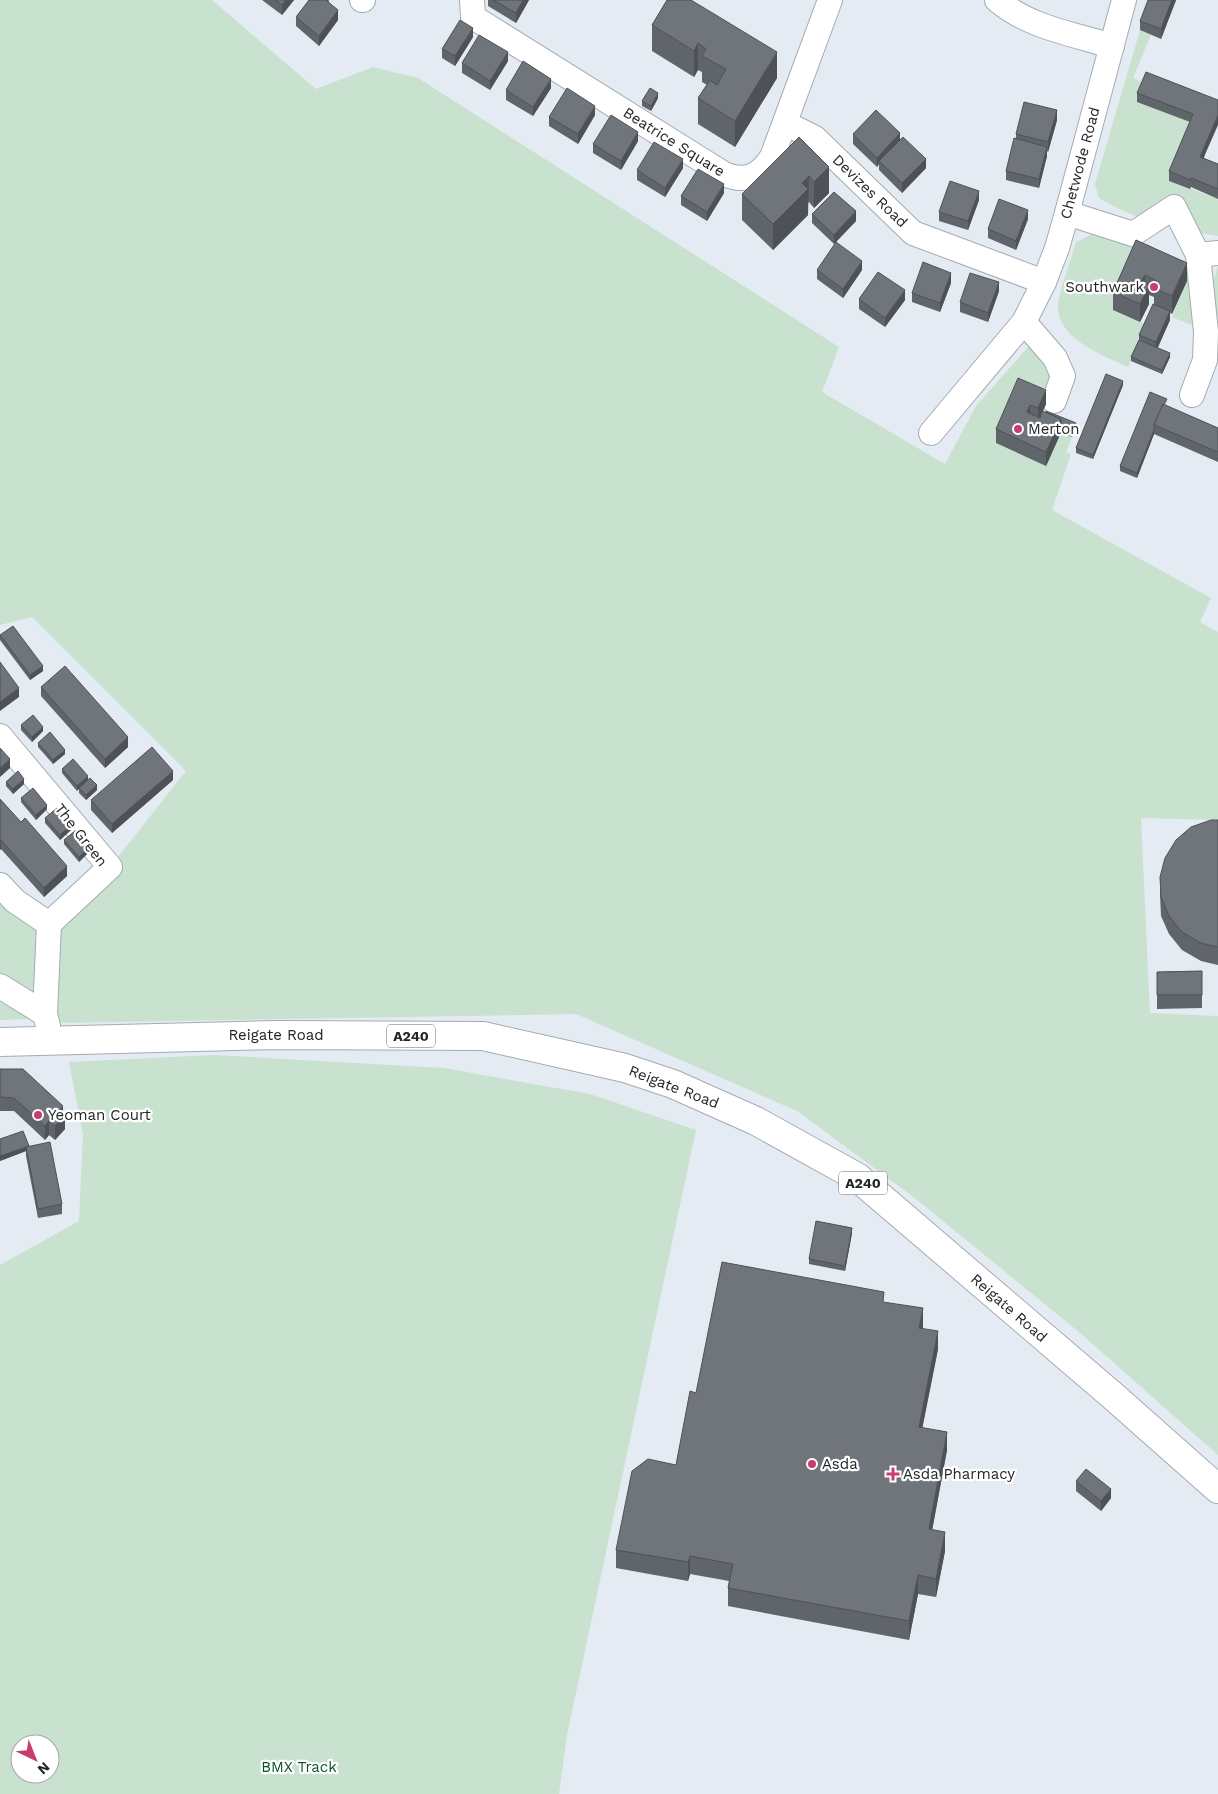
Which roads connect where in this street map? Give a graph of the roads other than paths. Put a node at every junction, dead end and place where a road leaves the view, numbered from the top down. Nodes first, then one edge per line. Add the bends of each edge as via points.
1 (472, 0) edge
2 (830, 0) edge
3 (996, 0) edge
4 (1124, 0) edge
5 (1112, 46) junction
6 (786, 123) junction
7 (1067, 213) junction
8 (1208, 254) edge
9 (1044, 282) junction
10 (1024, 322) junction
11 (1192, 395) dead end
12 (1054, 400) dead end
13 (931, 432) dead end
14 (0, 736) edge
15 (0, 885) edge
16 (49, 924) junction
17 (0, 986) edge
18 (49, 1027) junction
19 (0, 1042) edge
20 (1218, 1489) edge

1 - 6 street, Beatrice Square via 473,17 731,177 750,178 759,173 766,166
2 - 6 street, Beatrice Square
3 - 5 street via 1029,21
4 - 5 street, Chetwode Road
5 - 7 street, Chetwode Road
6 - 9 street, Devizes Road via 815,138 913,232
7 - 8 street via 1133,234 1174,207
7 - 9 street, Chetwode Road
8 - 11 street via 1205,360
9 - 10 street, Chetwode Road
10 - 12 street via 1054,358 1063,376
10 - 13 street, Chetwode Road
14 - 16 street, The Green via 110,867
15 - 16 street via 15,901
16 - 18 street
17 - 18 street
18 - 19 highway, Reigate Road / A240
18 - 20 highway, Reigate Road / A240 via 277,1035 484,1036 625,1068 674,1084 756,1121 857,1178

